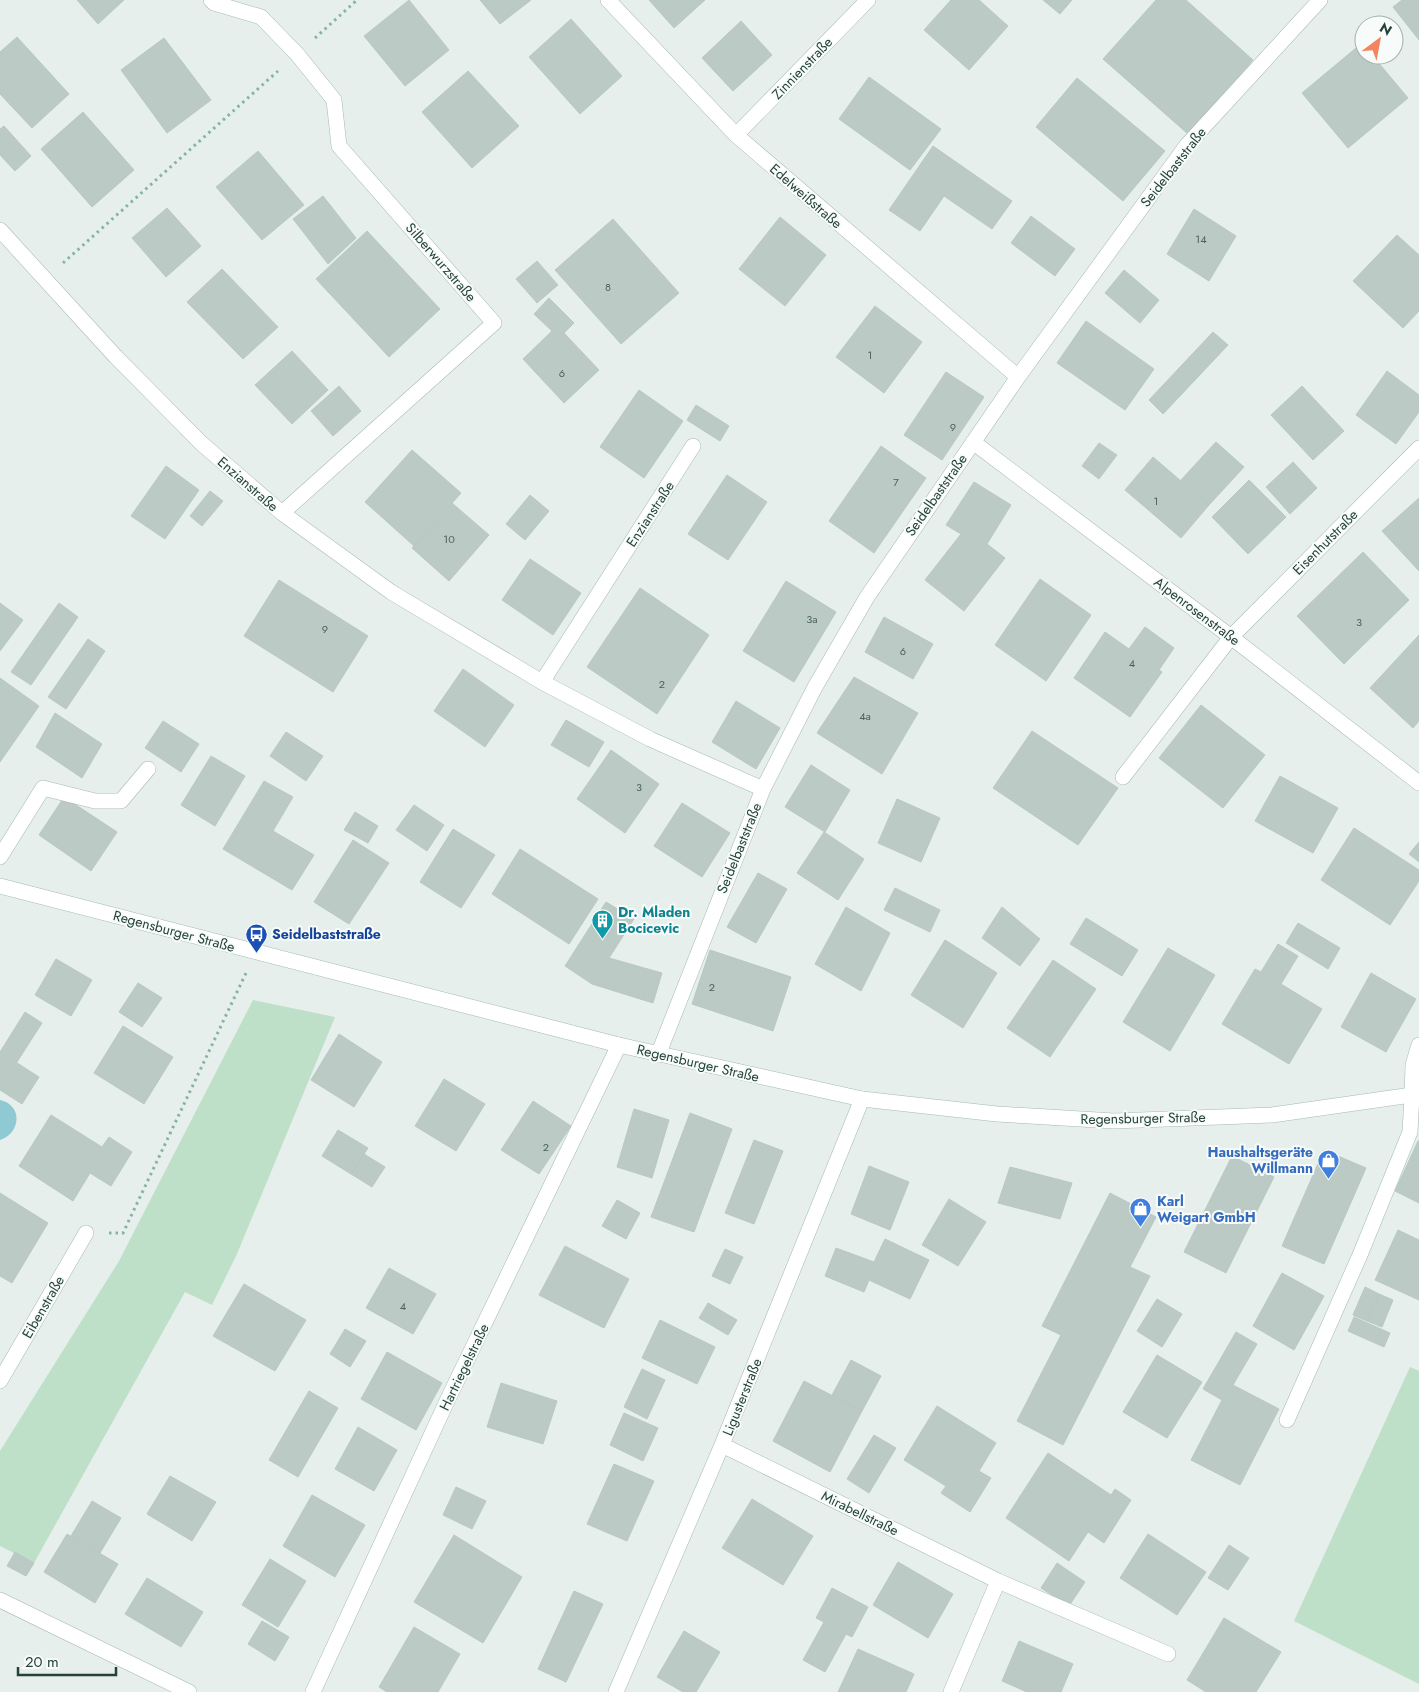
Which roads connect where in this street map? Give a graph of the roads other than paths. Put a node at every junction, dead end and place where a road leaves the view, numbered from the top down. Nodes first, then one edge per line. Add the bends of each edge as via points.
1 (211, 0) edge
2 (608, 0) edge
3 (868, 0) edge
4 (1320, 0) edge
5 (736, 135) junction
6 (0, 230) edge
7 (1018, 378) junction
8 (973, 442) junction
9 (693, 446) dead end
10 (1419, 448) edge
11 (282, 513) junction
12 (1231, 637) junction
13 (542, 682) junction
14 (148, 769) dead end
15 (1123, 777) dead end
16 (1419, 783) edge
17 (763, 789) junction
18 (0, 857) edge
19 (0, 886) edge
20 (619, 1045) junction
21 (1419, 1045) edge
22 (658, 1054) junction
23 (1415, 1095) edge
24 (862, 1099) junction
25 (86, 1233) road end
26 (0, 1382) edge
27 (1287, 1420) dead end
28 (722, 1445) junction
29 (998, 1582) junction
30 (0, 1600) edge
31 (1168, 1654) dead end
32 (189, 1692) edge
33 (314, 1692) edge
34 (616, 1692) edge
35 (951, 1692) edge

1 - 11 street, Silberwurzstraße via 261,17 297,54 334,100 339,146 494,323
2 - 5 street, Edelweißstraße
3 - 5 street, Zinnienstraße
4 - 7 street, Seidelbaststraße via 1187,145
5 - 7 street, Edelweißstraße
6 - 11 street, Enzianstraße via 201,443
7 - 8 street, Seidelbaststraße
8 - 12 street, Alpenrosenstraße
8 - 17 street, Seidelbaststraße via 867,597
9 - 13 street, Enzianstraße
10 - 12 street, Eisenhutstraße
11 - 13 street, Enzianstraße via 390,592
12 - 15 street, Eisenhutstraße
12 - 16 street, Alpenrosenstraße
13 - 17 street, Enzianstraße via 650,738
14 - 18 street via 121,801 95,801 43,788
17 - 22 street, Seidelbaststraße
19 - 20 street, Regensburger Straße
20 - 22 street, Regensburger Straße
20 - 33 street, Hartriegelstraße via 447,1401
21 - 23 street via 1413,1065
22 - 24 street, Regensburger Straße
23 - 24 street, Regensburger Straße via 1272,1115 1114,1121 997,1114
23 - 27 street via 1410,1132
24 - 28 street, Ligusterstraße
25 - 26 street, Eibenstraße
28 - 29 street, Mirabellstraße
28 - 34 street, Ligusterstraße
29 - 31 street, Mirabellstraße
29 - 35 street
30 - 32 street

